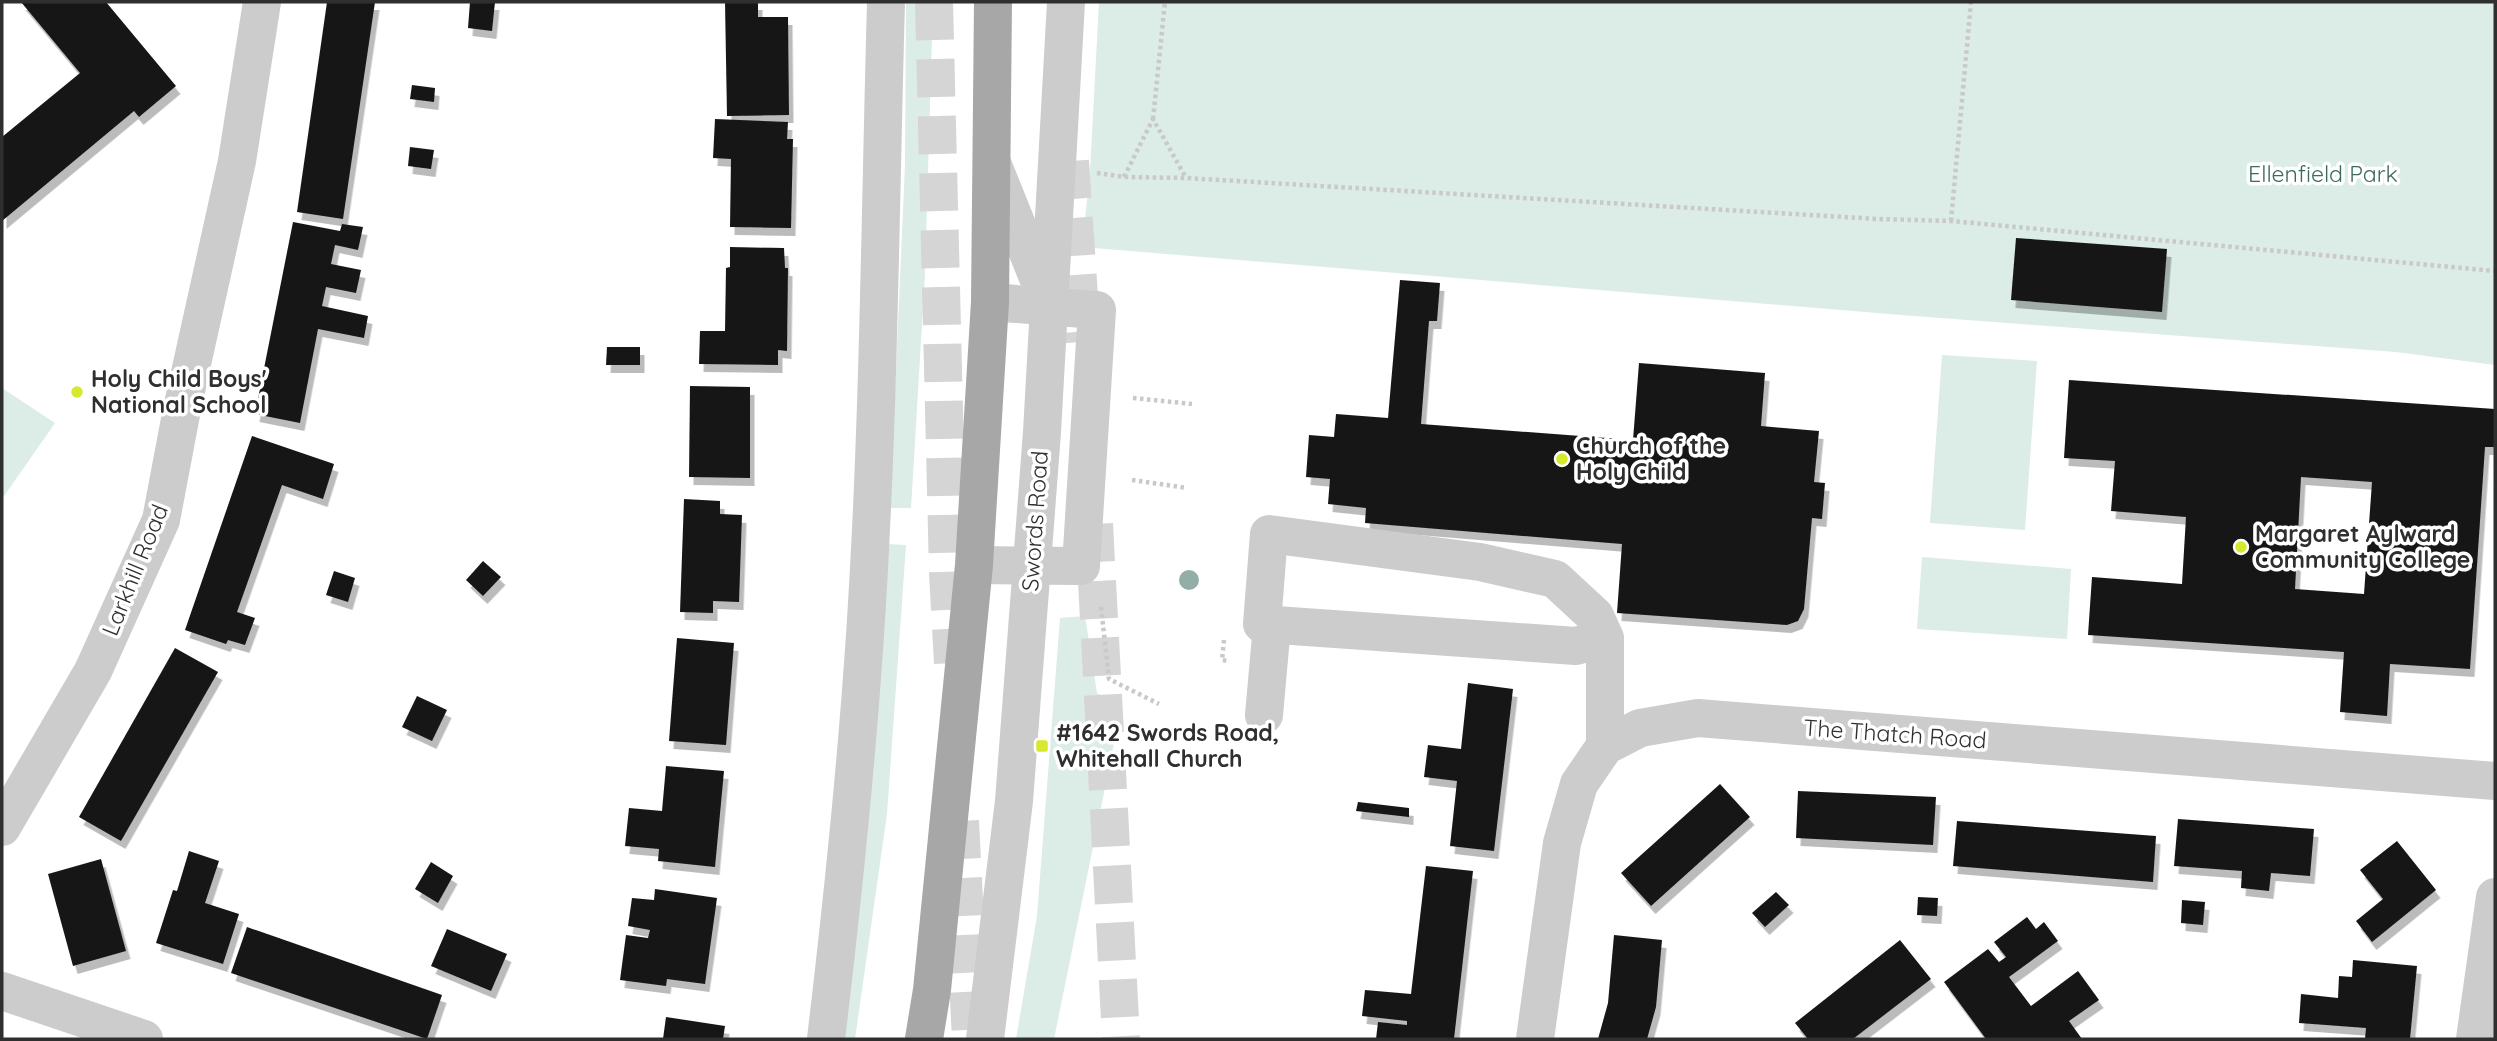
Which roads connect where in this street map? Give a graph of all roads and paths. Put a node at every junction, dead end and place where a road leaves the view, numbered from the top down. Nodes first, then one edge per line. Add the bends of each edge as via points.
1 (262, 2) edge
2 (886, 2) edge
3 (993, 2) edge
4 (1066, 2) edge
5 (1165, 2) edge
6 (1971, 2) edge
7 (1153, 119) junction
8 (992, 163) junction
9 (1058, 171) junction
10 (1124, 177) junction
11 (1186, 178) junction
12 (1951, 222) junction
13 (2495, 271) edge
14 (990, 302) junction
15 (1049, 307) junction
16 (1132, 398) dead end
17 (1192, 404) dead end
18 (1132, 480) dead end
19 (1187, 488) dead end
20 (974, 565) junction
21 (1031, 566) junction
22 (1101, 607) dead end
23 (1272, 625) junction
24 (1605, 638) junction
25 (1159, 704) dead end
26 (1264, 715) dead end
27 (1605, 746) junction
28 (2495, 781) edge
29 (2, 827) edge
30 (2495, 897) edge
31 (2, 990) edge
32 (144, 1039) edge
33 (826, 1039) edge
34 (924, 1039) edge
35 (985, 1039) edge
36 (1535, 1039) edge
37 (2475, 1039) edge

1 - 29 street, Larkhill Road via 237,162 161,520 93,671
2 - 33 street via 865,633 846,869
3 - 8 main road
4 - 9 street
5 - 7 path
6 - 12 path
7 - 10 path
7 - 11 path
8 - 14 main road
8 - 15 street
9 - 10 path
9 - 15 street
10 - 11 path
11 - 12 path
12 - 13 path
14 - 15 street
14 - 20 main road
15 - 21 street via 1097,310 1081,566
16 - 17 path
18 - 19 path
20 - 21 street
20 - 34 main road
21 - 35 street, Swords Road via 1014,801
22 - 25 path via 1109,679
23 - 24 street via 1576,646
23 - 24 street via 1262,624 1269,534 1480,562 1555,579 1595,616
23 - 26 street
24 - 27 street
27 - 28 street, The Thatch Road via 1640,728 1698,718
27 - 36 street, The Thatch Road via 1579,784 1562,843
30 - 37 street
31 - 32 street

